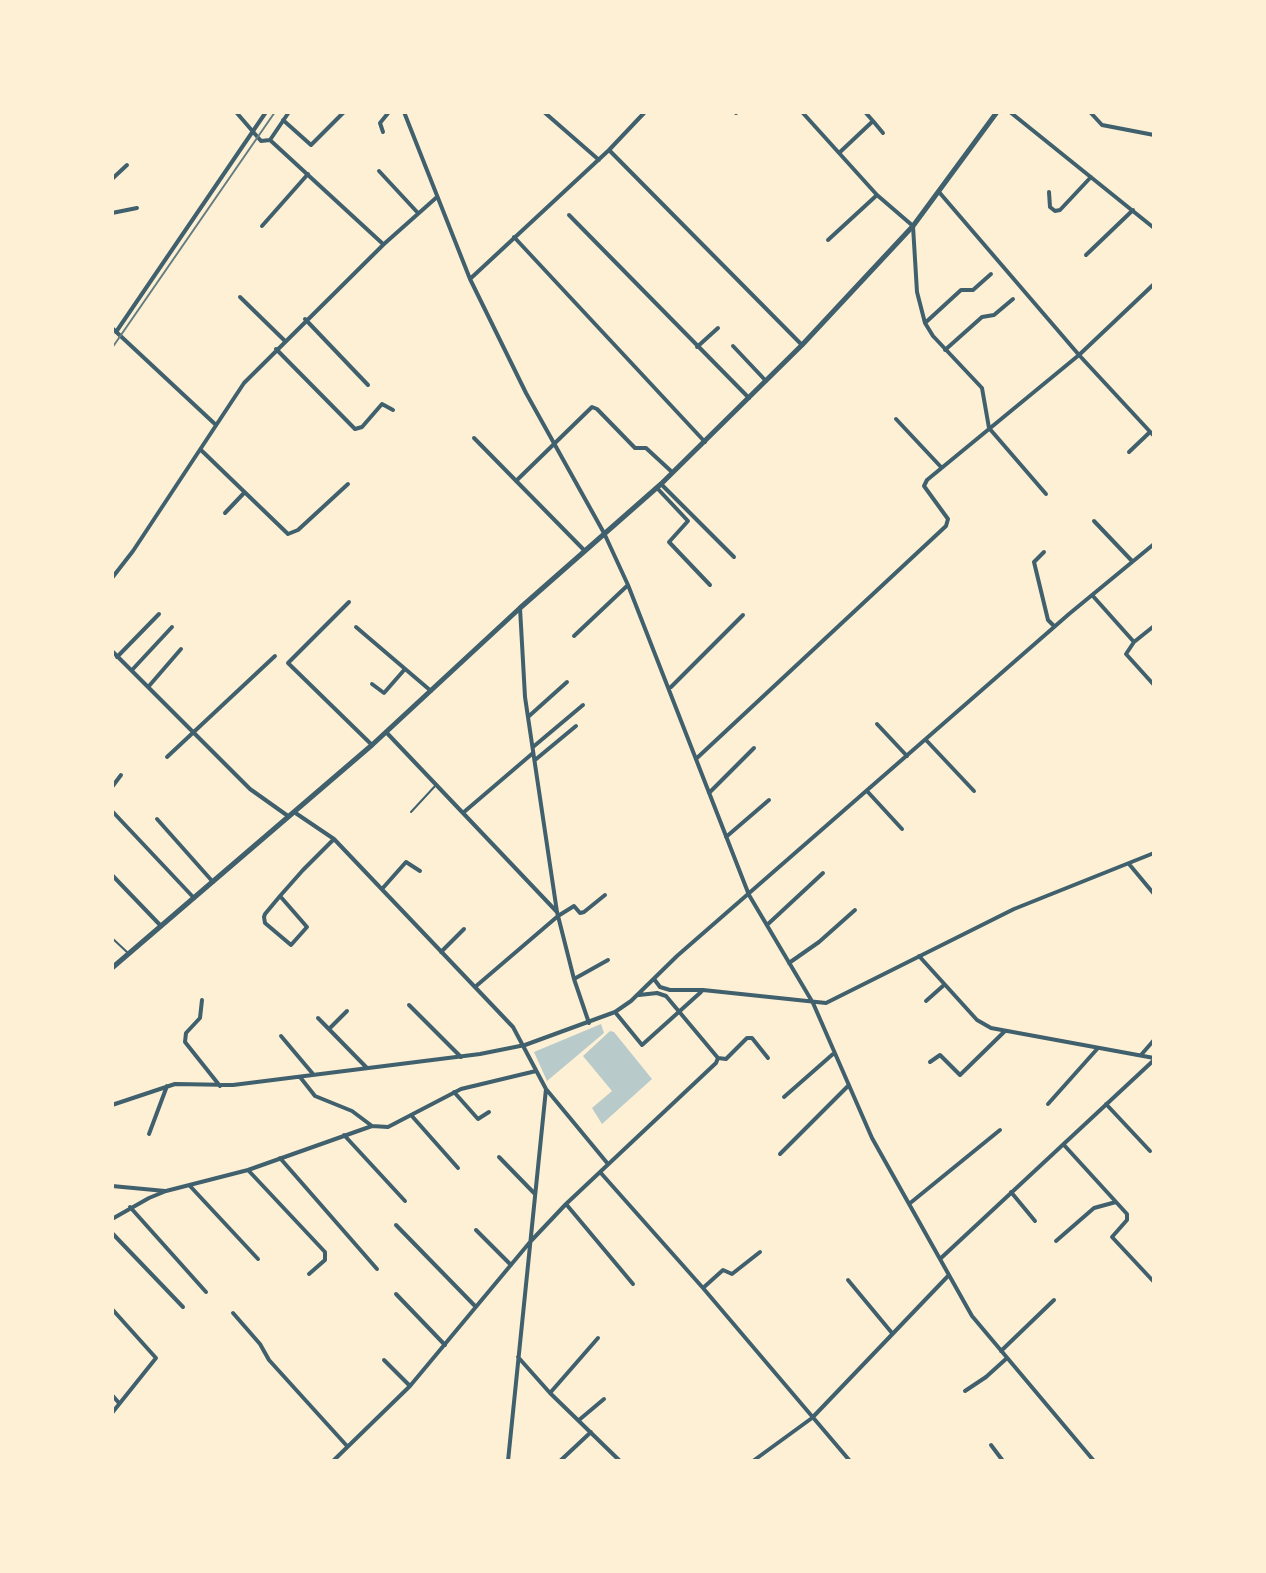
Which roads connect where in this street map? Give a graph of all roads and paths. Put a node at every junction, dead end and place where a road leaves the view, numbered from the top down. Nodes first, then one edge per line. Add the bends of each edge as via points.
1 (236, 112) edge
2 (266, 112) edge
3 (289, 112) edge
4 (344, 112) edge
5 (389, 112) edge
6 (404, 112) edge
7 (544, 112) edge
8 (802, 112) edge
9 (816, 112) edge
10 (865, 112) edge
11 (996, 112) edge
12 (1010, 112) edge
13 (1090, 112) edge
14 (644, 113) edge
15 (808, 119) junction
16 (283, 120) junction
17 (873, 121) junction
18 (1154, 125) edge
19 (253, 132) junction
20 (383, 132) dead end
21 (883, 133) dead end
22 (1153, 135) edge
23 (270, 140) junction
24 (609, 150) junction
25 (839, 153) junction
26 (599, 160) junction
27 (127, 165) dead end
28 (379, 171) dead end
29 (308, 174) junction
30 (1091, 177) junction
31 (112, 179) edge
32 (939, 192) junction
33 (1049, 192) dead end
34 (877, 195) junction
35 (437, 197) junction
36 (137, 208) dead end
37 (1133, 210) junction
38 (112, 213) edge
39 (418, 213) junction
40 (569, 215) dead end
41 (262, 226) dead end
42 (913, 226) junction
43 (1154, 228) edge
44 (514, 237) junction
45 (828, 240) dead end
46 (384, 244) junction
47 (1086, 255) dead end
48 (991, 274) dead end
49 (470, 279) junction
50 (1154, 284) edge
51 (240, 297) dead end
52 (1013, 299) dead end
53 (305, 319) junction
54 (925, 323) junction
55 (718, 328) dead end
56 (114, 330) edge
57 (284, 340) junction
58 (802, 345) junction
59 (733, 346) dead end
60 (697, 347) junction
61 (276, 349) junction
62 (945, 350) junction
63 (1079, 355) junction
64 (766, 381) junction
65 (368, 385) dead end
66 (749, 398) junction
67 (393, 410) dead end
68 (896, 419) dead end
69 (1153, 424) edge
70 (216, 425) junction
71 (989, 428) junction
72 (1151, 432) edge
73 (474, 438) dead end
74 (705, 442) junction
75 (554, 444) junction
76 (201, 450) junction
77 (1129, 452) dead end
78 (942, 468) junction
79 (673, 473) junction
80 (516, 481) junction
81 (348, 484) dead end
82 (659, 486) junction
83 (244, 493) junction
84 (1046, 494) dead end
85 (225, 513) dead end
86 (1094, 521) dead end
87 (604, 533) junction
88 (1154, 544) edge
89 (584, 550) junction
90 (1044, 552) dead end
91 (734, 557) dead end
92 (1132, 561) junction
93 (112, 578) edge
94 (628, 585) junction
95 (710, 585) dead end
96 (1092, 595) junction
97 (349, 602) dead end
98 (520, 608) junction
99 (159, 614) dead end
100 (743, 615) dead end
101 (1154, 626) edge
102 (172, 627) dead end
103 (356, 627) dead end
104 (1054, 627) junction
105 (574, 636) dead end
106 (1134, 642) junction
107 (181, 649) dead end
108 (112, 651) edge
109 (275, 656) dead end
110 (117, 657) junction
111 (405, 669) junction
112 (132, 671) junction
113 (567, 682) dead end
114 (372, 684) dead end
115 (1154, 685) edge
116 (148, 687) junction
117 (670, 688) junction
118 (431, 691) junction
119 (583, 705) dead end
120 (528, 717) junction
121 (877, 724) dead end
122 (576, 726) dead end
123 (193, 732) junction
124 (386, 732) junction
125 (926, 740) junction
126 (372, 745) junction
127 (754, 748) dead end
128 (533, 751) junction
129 (907, 756) junction
130 (167, 757) dead end
131 (697, 758) junction
132 (534, 761) junction
133 (121, 775) dead end
134 (437, 784) junction
135 (112, 787) edge
136 (867, 791) junction
137 (974, 791) dead end
138 (709, 793) junction
139 (769, 800) dead end
140 (112, 811) edge
141 (411, 812) dead end
142 (464, 812) junction
143 (291, 814) junction
144 (157, 819) dead end
145 (902, 829) dead end
146 (726, 837) junction
147 (334, 839) junction
148 (1154, 853) edge
149 (1129, 864) junction
150 (420, 871) dead end
151 (823, 873) dead end
152 (112, 875) edge
153 (213, 882) junction
154 (382, 889) junction
155 (1154, 894) edge
156 (605, 895) dead end
157 (749, 895) junction
158 (280, 896) junction
159 (194, 898) junction
160 (855, 910) dead end
161 (557, 914) junction
162 (767, 925) junction
163 (161, 926) junction
164 (464, 929) dead end
165 (112, 938) edge
166 (441, 952) junction
167 (129, 953) junction
168 (919, 956) junction
169 (608, 960) dead end
170 (789, 963) junction
171 (112, 968) edge
172 (574, 979) junction
173 (654, 979) junction
174 (944, 985) junction
175 (475, 987) junction
176 (703, 990) junction
177 (638, 995) junction
178 (202, 1000) dead end
179 (926, 1001) dead end
180 (813, 1003) junction
181 (409, 1005) dead end
182 (347, 1011) dead end
183 (615, 1012) junction
184 (680, 1012) junction
185 (318, 1018) dead end
186 (589, 1023) junction
187 (329, 1030) junction
188 (1005, 1031) junction
189 (281, 1036) dead end
190 (1154, 1040) edge
191 (525, 1045) junction
192 (1098, 1048) junction
193 (833, 1054) junction
194 (1141, 1055) junction
195 (461, 1057) junction
196 (718, 1058) junction
197 (768, 1058) dead end
198 (1154, 1059) edge
199 (930, 1062) dead end
200 (367, 1068) junction
201 (536, 1071) junction
202 (314, 1075) junction
203 (300, 1077) junction
204 (849, 1085) junction
205 (167, 1086) junction
206 (220, 1086) junction
207 (546, 1089) junction
208 (454, 1092) junction
209 (784, 1097) dead end
210 (1048, 1104) dead end
211 (1106, 1104) junction
212 (112, 1105) edge
213 (489, 1112) dead end
214 (411, 1115) junction
215 (372, 1126) junction
216 (1000, 1130) dead end
217 (149, 1134) dead end
218 (344, 1135) junction
219 (1064, 1145) junction
220 (1150, 1151) dead end
221 (780, 1154) dead end
222 (499, 1157) dead end
223 (280, 1158) junction
224 (608, 1164) junction
225 (458, 1168) dead end
226 (248, 1170) junction
227 (600, 1172) junction
228 (112, 1186) edge
229 (190, 1186) junction
230 (166, 1191) junction
231 (1011, 1192) junction
232 (535, 1193) junction
233 (405, 1201) dead end
234 (1116, 1202) junction
235 (566, 1204) junction
236 (909, 1204) junction
237 (130, 1207) junction
238 (112, 1219) edge
239 (1035, 1221) dead end
240 (396, 1225) dead end
241 (476, 1230) dead end
242 (112, 1233) edge
243 (1056, 1241) dead end
244 (530, 1242) junction
245 (760, 1252) dead end
246 (258, 1259) dead end
247 (940, 1259) junction
248 (511, 1265) junction
249 (377, 1269) dead end
250 (309, 1274) dead end
251 (949, 1275) junction
252 (848, 1280) dead end
253 (1154, 1282) edge
254 (633, 1284) dead end
255 (703, 1288) junction
256 (206, 1292) dead end
257 (396, 1294) dead end
258 (1054, 1300) dead end
259 (183, 1307) dead end
260 (476, 1307) junction
261 (112, 1309) edge
262 (233, 1313) dead end
263 (892, 1333) junction
264 (598, 1338) dead end
265 (445, 1345) junction
266 (1001, 1351) junction
267 (518, 1357) junction
268 (1007, 1358) junction
269 (384, 1360) dead end
270 (410, 1386) junction
271 (965, 1391) dead end
272 (550, 1393) junction
273 (112, 1395) edge
274 (604, 1399) dead end
275 (119, 1403) junction
276 (112, 1413) edge
277 (812, 1418) junction
278 (578, 1420) junction
279 (591, 1432) junction
280 (991, 1445) dead end
281 (347, 1446) junction
282 (333, 1461) edge
283 (508, 1461) edge
284 (560, 1461) edge
285 (620, 1461) edge
286 (753, 1461) edge
287 (850, 1461) edge
288 (1003, 1461) edge
289 (1094, 1461) edge

1 - 19 street
2 - 19 street
3 - 16 street
4 - 16 street via 311,145
5 - 20 street via 380,123
6 - 35 street
7 - 26 street
8 - 15 street
9 - 15 street
10 - 17 street
11 - 32 street
12 - 30 street
13 - 22 street via 1102,125
14 - 24 street
15 - 25 street
16 - 23 street
17 - 21 street
17 - 25 street
18 - 22 street
19 - 23 street via 261,141
19 - 56 street
23 - 29 street
24 - 26 street
24 - 58 street
25 - 34 street
26 - 44 street
27 - 31 street
28 - 39 street
29 - 41 street
29 - 46 street
30 - 33 street via 1060,210 1050,207
30 - 37 street
32 - 42 street
32 - 63 street
34 - 42 street
34 - 45 street
35 - 39 street
35 - 49 street
36 - 38 street
37 - 43 street
37 - 47 street
39 - 46 street
40 - 60 street
42 - 54 street via 917,292
42 - 58 street
44 - 49 street
44 - 74 street
46 - 53 street
48 - 54 street via 973,290 961,290
49 - 75 street
50 - 63 street
51 - 57 street
52 - 62 street via 994,315 982,317
53 - 57 street
53 - 65 street
54 - 62 street
55 - 60 street
56 - 70 street
57 - 61 street
58 - 64 street
59 - 64 street
60 - 66 street
61 - 67 street via 355,429 380,405
61 - 70 street via 244,383
62 - 71 street via 982,388
63 - 71 street
63 - 72 street
64 - 66 street
66 - 74 street
68 - 78 street
69 - 72 street
70 - 76 street
71 - 78 street
71 - 84 street
72 - 77 street
73 - 80 street
74 - 79 street
75 - 79 street via 596,408 635,448 646,448
75 - 80 street
75 - 87 street
76 - 83 street
76 - 93 street
78 - 131 street via 924,486 948,519 946,526
79 - 82 street
80 - 89 street
81 - 83 street via 288,534
82 - 87 street
82 - 91 street
82 - 95 street via 688,521 670,545
83 - 85 street
86 - 92 street
87 - 89 street
87 - 94 street
88 - 92 street
89 - 98 street
90 - 104 street via 1034,562
92 - 96 street
94 - 105 street
94 - 117 street
96 - 104 street
96 - 106 street
97 - 126 street via 288,663
98 - 118 street
98 - 120 street
99 - 110 street
100 - 117 street
101 - 106 street
102 - 112 street
103 - 111 street
104 - 125 street
106 - 115 street via 1126,657
107 - 116 street
108 - 110 street
109 - 123 street
110 - 112 street
111 - 114 street via 384,693
111 - 118 street
112 - 116 street
113 - 120 street
116 - 123 street
117 - 131 street
118 - 124 street
119 - 128 street
120 - 128 street
121 - 129 street
122 - 132 street
123 - 130 street
123 - 143 street via 250,789
124 - 126 street
124 - 134 street
125 - 129 street
125 - 137 street
126 - 143 street
127 - 138 street
128 - 132 street
128 - 142 street
129 - 136 street
131 - 138 street
132 - 161 street
133 - 135 street
134 - 141 lane
134 - 142 street
136 - 145 street
136 - 157 street
138 - 146 street
139 - 146 street
140 - 159 street
142 - 161 street
143 - 147 street
143 - 153 street
144 - 153 street
146 - 157 street
147 - 154 street
147 - 158 street
148 - 149 street
149 - 155 street
149 - 168 street via 1014,909
150 - 154 street via 406,862
151 - 162 street
152 - 163 street
153 - 159 street
154 - 166 street
156 - 161 street via 584,912 574,906
157 - 162 street
157 - 173 street
158 - 158 street via 264,920 291,945 307,927
159 - 163 street
160 - 170 street
161 - 172 street
161 - 175 street
162 - 170 street
163 - 167 street
164 - 166 street
165 - 167 lane
166 - 175 street
167 - 171 street
168 - 174 street
168 - 180 street via 837,999
169 - 172 street
170 - 180 street
172 - 186 street
173 - 176 street via 664,989
173 - 177 street
174 - 179 street
174 - 188 street via 977,1020
175 - 191 street
176 - 180 street
176 - 184 street
177 - 183 street
177 - 184 street via 666,996
178 - 206 street via 200,1018 185,1042
180 - 193 street
181 - 195 street
182 - 187 street
183 - 184 street via 642,1045
183 - 186 street
184 - 196 street
185 - 187 street
186 - 191 street
187 - 200 street
188 - 192 street
188 - 199 street via 960,1075 940,1055
189 - 202 street
190 - 194 street
191 - 195 street
191 - 201 street
192 - 194 street
192 - 210 street
193 - 204 street
193 - 209 street
194 - 198 street
195 - 200 street
196 - 197 street via 726,1059 752,1038
196 - 224 street
198 - 211 street
200 - 202 street
201 - 207 street
201 - 208 street
202 - 203 street
203 - 206 street
203 - 215 street via 315,1096
204 - 221 street
204 - 236 street
205 - 206 street
205 - 212 street
205 - 217 street
207 - 224 street
207 - 232 street
208 - 213 street via 478,1119
208 - 214 street
211 - 219 street
211 - 220 street
214 - 215 street via 388,1127
214 - 225 street
215 - 218 street
216 - 236 street
218 - 223 street
218 - 233 street
219 - 231 street
219 - 234 street
222 - 232 street
223 - 226 street
223 - 249 street
224 - 227 street
226 - 229 street
226 - 250 street via 325,1252 325,1260
227 - 235 street
227 - 255 street
228 - 230 street
229 - 230 street
229 - 246 street
230 - 237 street
231 - 239 street
231 - 247 street
232 - 244 street
234 - 243 street via 1094,1208
234 - 253 street via 1128,1216 1112,1237
235 - 244 street
235 - 254 street
236 - 247 street
237 - 238 street
237 - 256 street
240 - 260 street
241 - 248 street
242 - 259 street
244 - 248 street
244 - 267 street
245 - 255 street via 732,1274 723,1270
247 - 251 street
248 - 260 street
251 - 263 street
251 - 266 street via 972,1316
252 - 263 street
255 - 277 street
257 - 265 street
258 - 266 street
260 - 265 street
261 - 275 street via 156,1358
262 - 281 street
263 - 277 street
264 - 272 street
265 - 270 street
266 - 268 street
267 - 272 street
267 - 283 street
268 - 271 street
268 - 289 street
269 - 270 street
270 - 281 street
272 - 278 street
273 - 275 street
274 - 278 street
275 - 276 street
277 - 286 street
277 - 287 street
278 - 279 street
279 - 284 street
279 - 285 street
280 - 288 street
281 - 282 street

